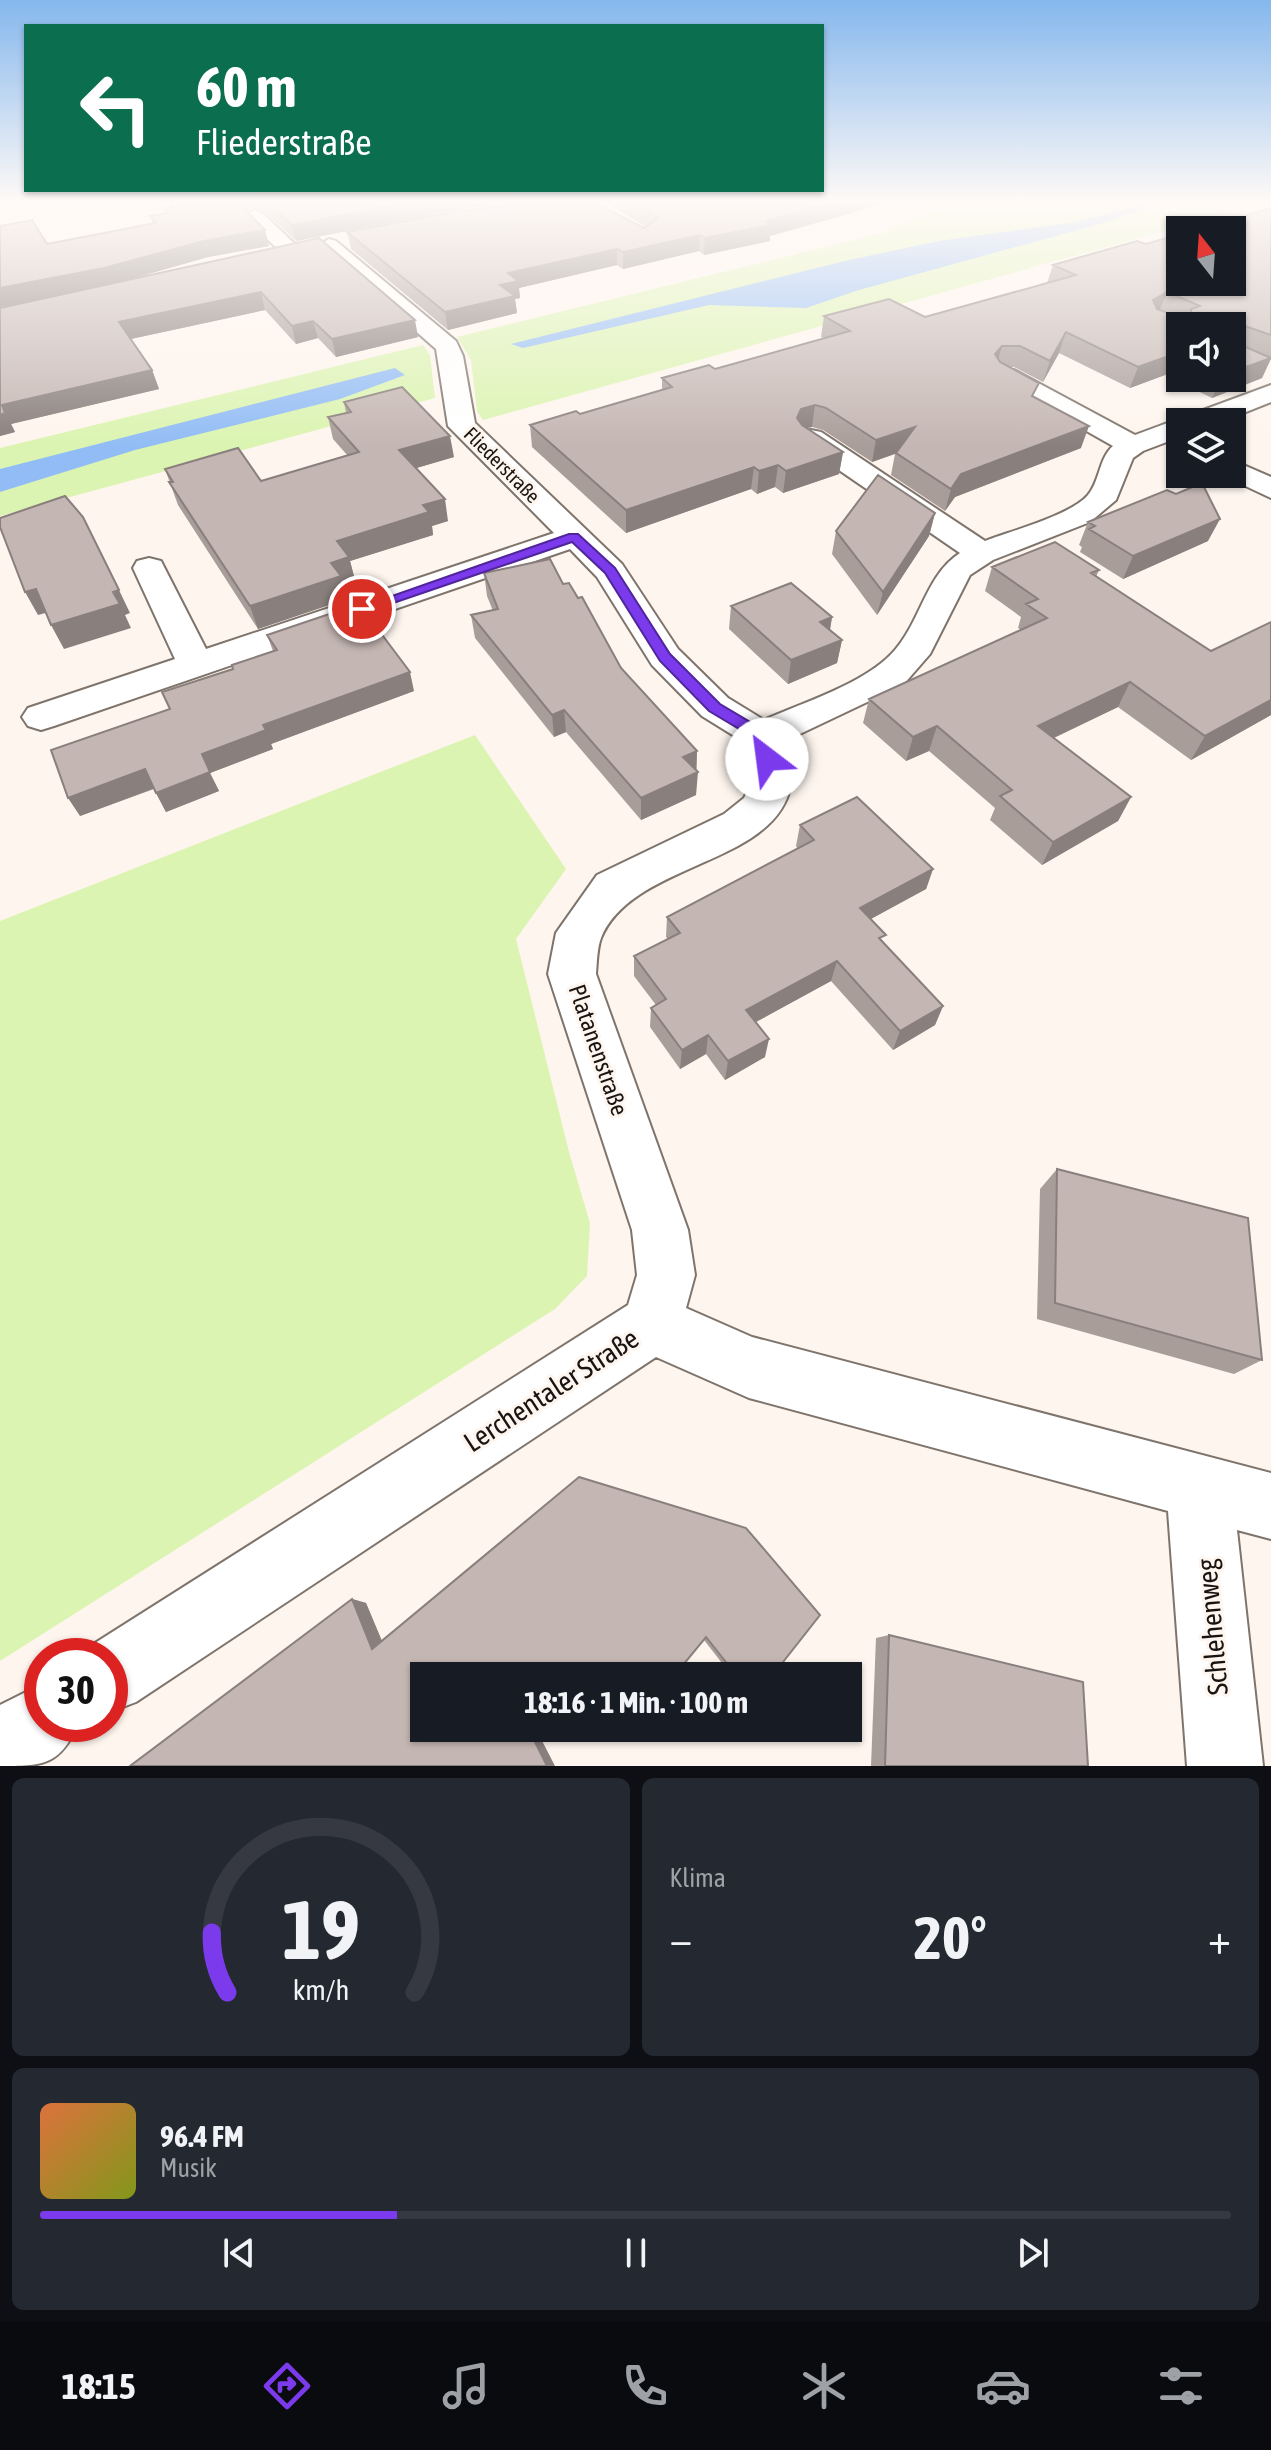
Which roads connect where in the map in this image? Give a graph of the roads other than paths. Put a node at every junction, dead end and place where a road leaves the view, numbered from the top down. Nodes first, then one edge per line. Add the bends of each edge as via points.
1 (373, 282) edge
2 (1005, 375) edge
3 (1271, 393) edge
4 (1233, 408) edge
5 (1166, 437) edge
6 (811, 438) edge
7 (1133, 445) junction
8 (1246, 476) edge
9 (1271, 489) edge
10 (574, 537) junction
11 (982, 553) junction
12 (149, 568) dead end
13 (196, 666) junction
14 (41, 717) dead end
15 (762, 736) junction
16 (652, 1324) junction
17 (1199, 1488) junction
18 (1271, 1506) edge
19 (128, 1664) edge
20 (24, 1733) edge
21 (0, 1748) edge
22 (1225, 1766) edge

1 - 10 street, Fliederstraße via 447,346 462,426
2 - 7 street
3 - 4 street
5 - 7 street
6 - 11 street
7 - 11 street via 1120,454 1101,500 1041,544
8 - 9 street
10 - 13 street
10 - 15 street, Fliederstraße via 610,571 665,657 715,707
11 - 15 street via 957,569 912,654 890,677
12 - 13 street
13 - 14 street
15 - 16 street, Platanenstraße via 771,783 760,807 739,825 613,887 579,933 572,974 660,1230 666,1275
16 - 17 street, Lerchentaler Straße via 749,1367
16 - 19 street, Lerchentaler Straße
17 - 18 street, Lerchentaler Straße
17 - 22 street, Schlehenweg
20 - 21 street

